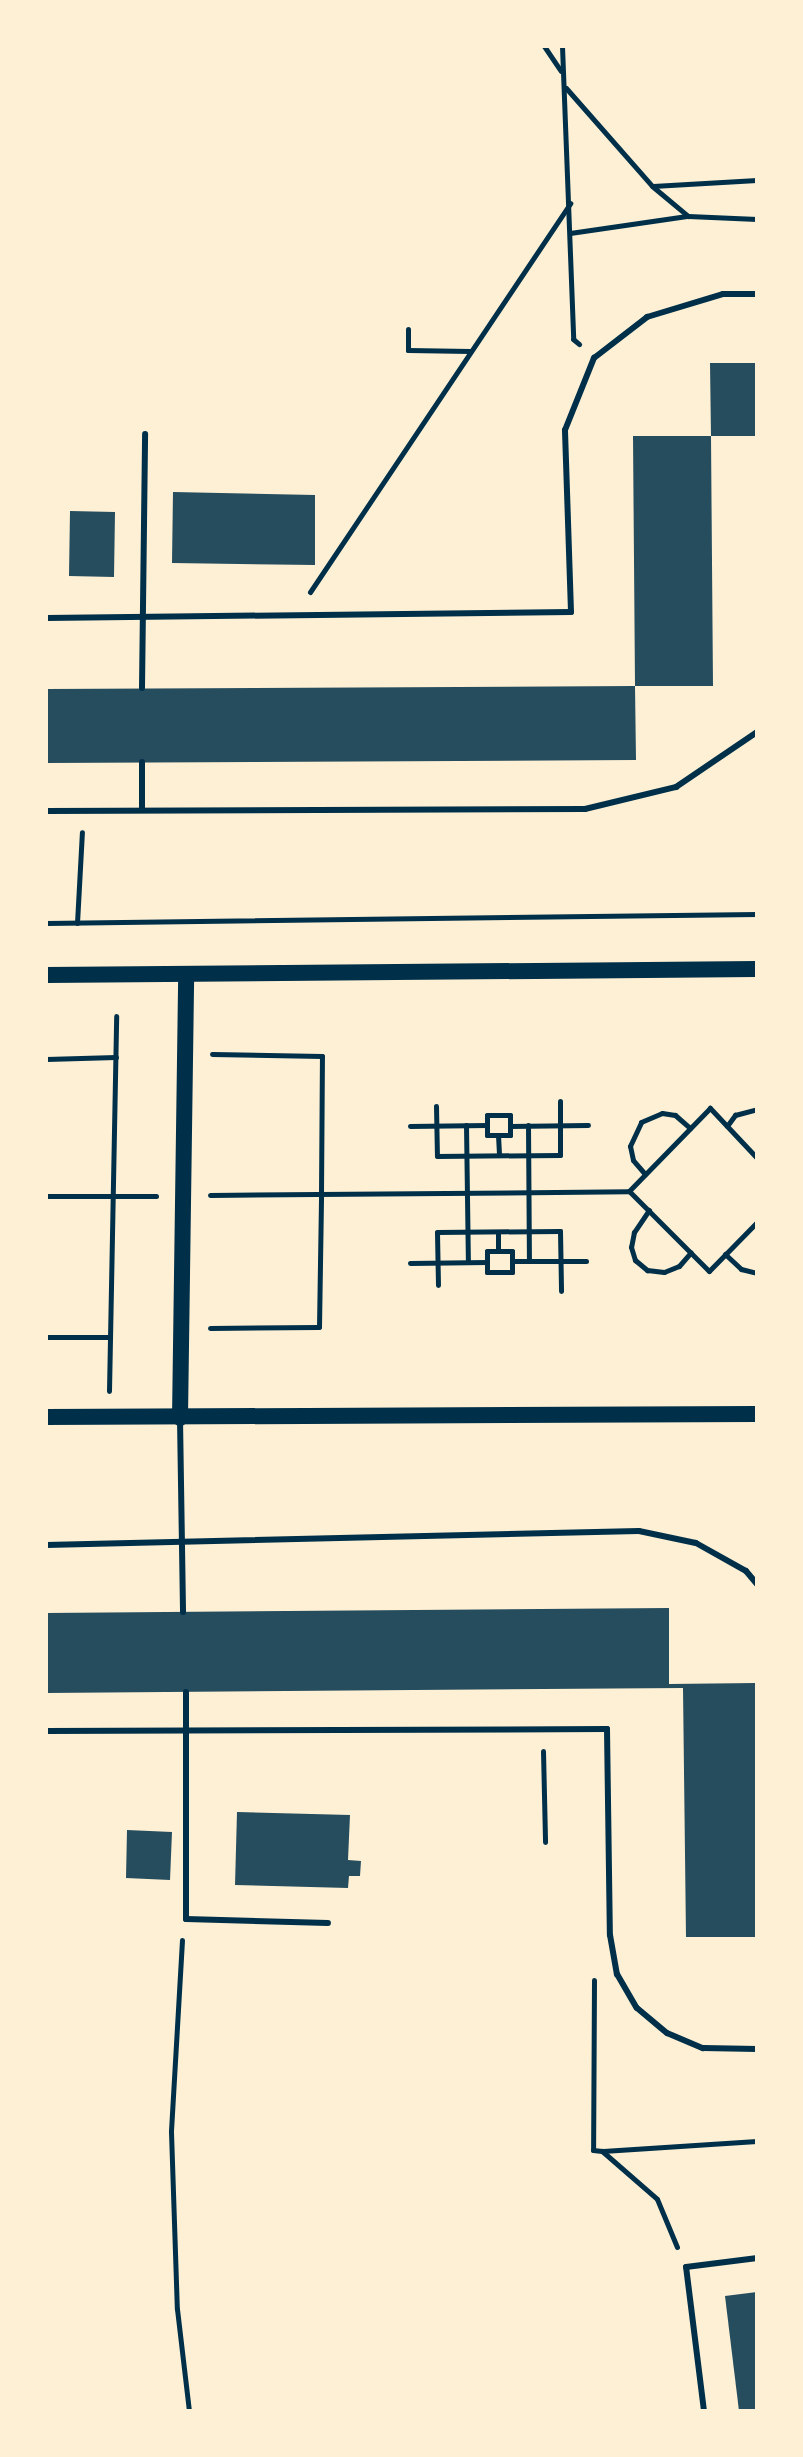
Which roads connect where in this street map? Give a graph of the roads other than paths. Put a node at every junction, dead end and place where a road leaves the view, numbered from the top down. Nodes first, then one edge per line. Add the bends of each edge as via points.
1 (757, 294) edge
2 (145, 434) dead end
3 (143, 617) junction
4 (46, 618) edge
5 (142, 688) dead end
6 (757, 732) edge
7 (142, 762) dead end
8 (142, 808) junction
9 (46, 811) edge
10 (757, 969) edge
11 (46, 975) edge
12 (186, 975) junction
13 (757, 1414) edge
14 (46, 1417) edge
15 (180, 1418) junction
16 (181, 1542) junction
17 (46, 1545) edge
18 (757, 1584) edge
19 (183, 1612) dead end
20 (186, 1692) dead end
21 (187, 1729) junction
22 (46, 1731) edge
23 (328, 1923) dead end
24 (757, 2049) edge
25 (757, 2258) edge
26 (704, 2411) edge

1 - 3 lane via 723,294 647,317 594,358 565,430 571,612
2 - 3 lane
3 - 4 lane
3 - 5 lane
6 - 8 lane via 676,787 585,809
7 - 8 lane
8 - 9 lane
10 - 12 main road
11 - 12 main road
12 - 15 main road
13 - 15 main road
14 - 15 main road
15 - 16 lane
16 - 17 lane
16 - 18 lane via 639,1531 696,1543 746,1571
16 - 19 lane
20 - 21 lane
21 - 22 lane
21 - 23 lane via 186,1919
21 - 24 lane via 607,1729 610,1935 617,1974 637,2008 667,2033 703,2048
25 - 26 lane via 686,2267

